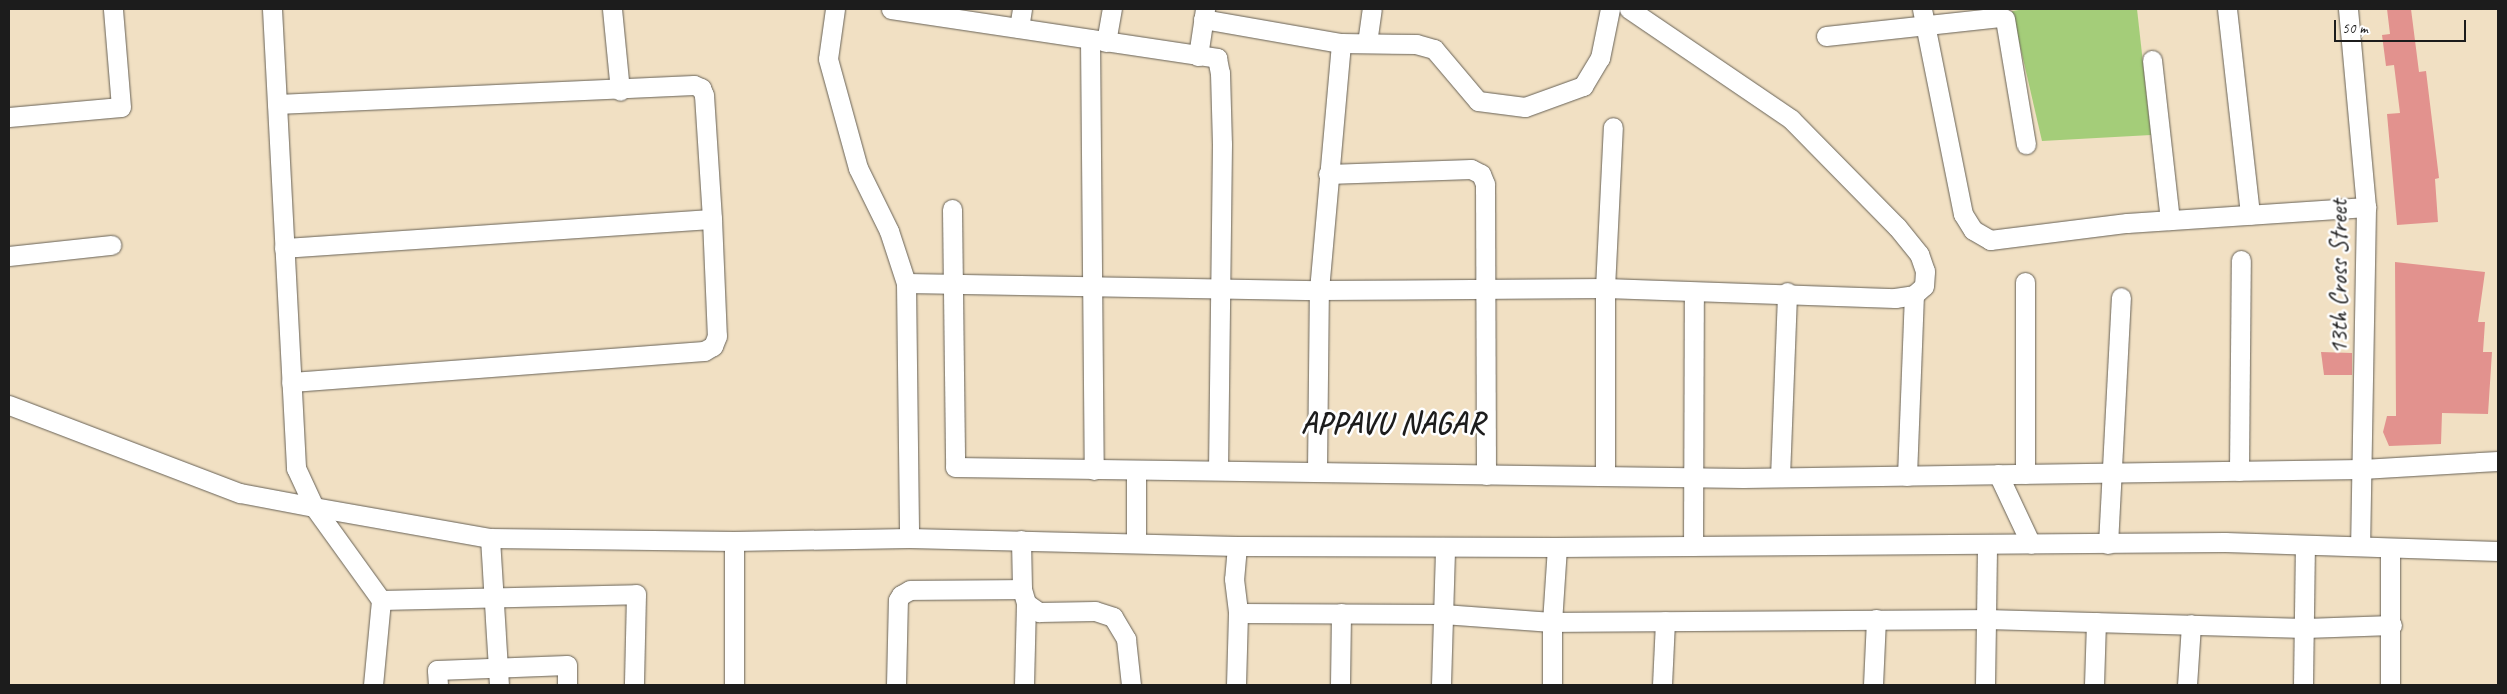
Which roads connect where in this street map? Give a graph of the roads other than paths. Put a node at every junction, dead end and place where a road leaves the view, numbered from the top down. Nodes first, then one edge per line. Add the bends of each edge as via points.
1 (113, 9) edge
2 (272, 9) edge
3 (612, 9) edge
4 (835, 9) edge
5 (891, 9) edge
6 (1022, 9) edge
7 (1112, 9) edge
8 (1372, 9) edge
9 (1610, 9) edge
10 (1629, 9) edge
11 (2227, 9) edge
12 (2348, 9) edge
13 (925, 11) edge
14 (1204, 14) edge
15 (1924, 18) edge
16 (1020, 28) junction
17 (1826, 36) dead end
18 (1098, 40) junction
19 (1341, 43) junction
20 (1367, 43) junction
21 (1198, 56) junction
22 (2152, 60) dead end
23 (620, 91) junction
24 (277, 104) junction
25 (9, 117) edge
26 (1613, 127) dead end
27 (2026, 144) dead end
28 (1328, 174) junction
29 (2366, 207) junction
30 (952, 208) dead end
31 (2250, 215) junction
32 (712, 219) junction
33 (2170, 220) junction
34 (110, 245) dead end
35 (284, 248) junction
36 (9, 256) edge
37 (2241, 260) dead end
38 (2025, 282) dead end
39 (906, 283) junction
40 (954, 284) junction
41 (1092, 286) junction
42 (1221, 288) junction
43 (1484, 288) junction
44 (1605, 288) junction
45 (1320, 290) junction
46 (1694, 292) junction
47 (1787, 292) junction
48 (1914, 295) junction
49 (2121, 297) dead end
50 (291, 382) junction
51 (9, 405) edge
52 (2498, 461) edge
53 (1218, 469) junction
54 (2362, 469) junction
55 (1094, 470) junction
56 (1136, 470) junction
57 (1317, 470) junction
58 (2239, 471) junction
59 (2110, 473) junction
60 (1998, 474) junction
61 (2025, 474) junction
62 (1486, 475) junction
63 (1605, 476) junction
64 (1907, 476) junction
65 (1693, 477) junction
66 (1780, 477) junction
67 (314, 507) junction
68 (490, 538) junction
69 (909, 538) junction
70 (1021, 540) junction
71 (734, 541) junction
72 (1136, 543) junction
73 (1987, 544) junction
74 (2031, 544) junction
75 (2108, 544) junction
76 (1237, 546) junction
77 (1445, 546) junction
78 (1693, 546) junction
79 (2305, 546) junction
80 (2360, 546) junction
81 (1557, 547) junction
82 (2390, 548) junction
83 (2498, 551) edge
84 (1024, 596) junction
85 (495, 597) junction
86 (381, 600) junction
87 (1238, 613) junction
88 (1341, 613) junction
89 (1443, 614) junction
90 (1986, 619) junction
91 (1876, 620) junction
92 (1665, 621) junction
93 (1552, 622) junction
94 (2096, 622) junction
95 (2190, 624) junction
96 (2392, 625) junction
97 (2305, 628) junction
98 (497, 666) junction
99 (373, 685) edge
100 (438, 685) edge
101 (499, 685) edge
102 (567, 685) edge
103 (634, 685) edge
104 (734, 685) edge
105 (896, 685) edge
106 (1024, 685) edge
107 (1131, 685) edge
108 (1236, 685) edge
109 (1340, 685) edge
110 (1441, 685) edge
111 (1552, 685) edge
112 (1662, 685) edge
113 (1873, 685) edge
114 (1986, 685) edge
115 (2094, 685) edge
116 (2187, 685) edge
117 (2303, 685) edge
118 (2390, 685) edge

1 - 25 street via 121,107
2 - 24 street
3 - 23 street
4 - 39 street via 828,60 858,168 889,231
5 - 13 street
6 - 16 street
7 - 18 street
8 - 20 street
9 - 20 street via 1600,58 1583,86 1525,107 1478,101 1434,49 1416,44
10 - 48 street via 1797,126 1897,227 1919,254 1925,271 1924,286
11 - 31 street
12 - 29 street, 13th Cross Street
13 - 16 street
14 - 19 street
14 - 21 street
15 - 17 street
15 - 27 street via 2005,19
15 - 33 street via 1963,214 1973,230 1990,240
16 - 18 street
18 - 21 street
18 - 41 street
19 - 20 street
19 - 28 street
21 - 42 street via 1217,58 1220,73
22 - 33 street
23 - 24 street
23 - 32 street via 700,88 704,95
24 - 35 street
26 - 44 street
28 - 43 street via 1471,169 1481,174 1485,184
28 - 45 street
29 - 31 street
29 - 54 street, 13th Cross Street
30 - 40 street
31 - 33 street
32 - 35 street
32 - 50 street via 717,336 713,346 704,351
34 - 36 street
35 - 50 street
37 - 58 street
38 - 61 street
39 - 40 street
39 - 69 street
40 - 41 street
40 - 55 street via 955,467
41 - 42 street
41 - 55 street
42 - 45 street
42 - 53 street
43 - 44 street
43 - 45 street
43 - 62 street
44 - 46 street
44 - 63 street
45 - 57 street
46 - 47 street
46 - 65 street
47 - 48 street via 1895,298
47 - 66 street
48 - 64 street
49 - 59 street
50 - 67 street via 296,468
51 - 67 street via 240,493
52 - 54 street
53 - 56 street
53 - 57 street
54 - 58 street
54 - 80 street, 13th Cross Street
55 - 56 street
56 - 72 street
57 - 62 street
58 - 59 street
59 - 61 street
59 - 75 street
60 - 61 street
60 - 64 street
60 - 74 street
62 - 63 street
63 - 65 street
64 - 66 street
65 - 66 street
65 - 78 street
67 - 68 street
67 - 86 street
68 - 71 street
68 - 85 street
69 - 70 street
69 - 71 street
70 - 72 street
70 - 84 street
71 - 104 street
72 - 76 street
73 - 74 street
73 - 78 street
73 - 90 street
74 - 75 street
75 - 79 street
76 - 77 street
76 - 87 street via 1234,578
77 - 81 street
77 - 89 street
78 - 81 street
79 - 80 street
79 - 97 street
80 - 82 street
81 - 93 street
82 - 83 street
82 - 96 street
84 - 105 street via 910,590 901,594 898,600
84 - 106 street
84 - 107 street via 1039,612 1095,610 1113,617 1126,639
85 - 86 street
85 - 98 street
85 - 103 street via 636,594
86 - 99 street
87 - 88 street
87 - 108 street
88 - 89 street
88 - 109 street
89 - 93 street
89 - 110 street
90 - 91 street
90 - 94 street
90 - 114 street
91 - 92 street
91 - 113 street
92 - 93 street
92 - 112 street
93 - 111 street
94 - 95 street
94 - 115 street
95 - 97 street
95 - 116 street
96 - 97 street
96 - 118 street
97 - 117 street
98 - 100 street via 437,670
98 - 101 street
98 - 102 street via 566,665

